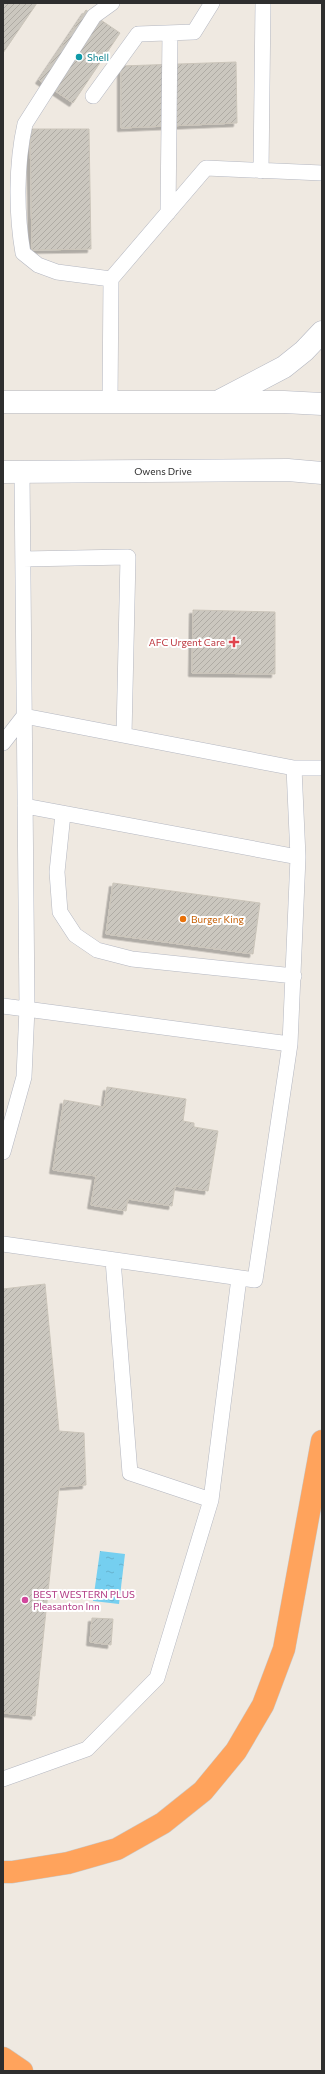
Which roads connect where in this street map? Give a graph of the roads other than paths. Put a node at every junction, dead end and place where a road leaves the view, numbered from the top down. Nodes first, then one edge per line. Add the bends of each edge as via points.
1 (112, 3) edge
2 (212, 3) edge
3 (263, 3) edge
4 (170, 33) junction
5 (93, 96) dead end
6 (261, 170) junction
7 (322, 173) edge
8 (168, 213) junction
9 (111, 279) junction
10 (322, 332) edge
11 (3, 402) edge
12 (110, 402) junction
13 (218, 402) junction
14 (322, 404) edge
15 (12, 472) edge
16 (322, 473) edge
17 (22, 558) junction
18 (24, 716) junction
19 (124, 734) junction
20 (3, 743) edge
21 (294, 768) junction
22 (322, 768) edge
23 (25, 806) junction
24 (63, 814) junction
25 (298, 857) junction
26 (294, 976) junction
27 (3, 1006) edge
28 (28, 1008) junction
29 (290, 1044) junction
30 (3, 1152) edge
31 (3, 1244) edge
32 (113, 1260) junction
33 (239, 1278) junction
34 (322, 1441) edge
35 (211, 1500) junction
36 (3, 1779) edge
37 (3, 1872) edge
38 (3, 2058) edge
39 (22, 2071) edge

1 - 9 lane via 94,16 25,124 20,143 18,225 23,253 38,265 56,272
2 - 4 lane via 194,32
3 - 6 lane
4 - 5 lane via 138,34
4 - 8 lane
6 - 7 lane
6 - 8 lane via 206,168
8 - 9 lane
9 - 12 lane
10 - 13 street via 284,367
11 - 12 street
12 - 13 street
13 - 14 street
15 - 16 street, Owens Drive via 288,470
15 - 17 lane
17 - 18 lane
17 - 19 lane via 128,557
18 - 19 lane
18 - 20 lane
18 - 23 lane
19 - 21 lane
21 - 22 lane
21 - 25 lane
23 - 24 lane
23 - 28 lane
24 - 25 lane
24 - 26 lane via 57,872 60,912 75,935 97,950 132,959
25 - 26 lane
26 - 29 lane
27 - 28 lane
28 - 29 lane
28 - 30 lane via 24,1077
29 - 33 lane via 255,1280
31 - 32 lane
32 - 33 lane
32 - 35 lane via 130,1473
33 - 35 lane
34 - 37 highway via 284,1649 263,1705 236,1751 203,1791 163,1823 116,1849 68,1863
35 - 36 lane via 157,1678 87,1749
38 - 39 highway

